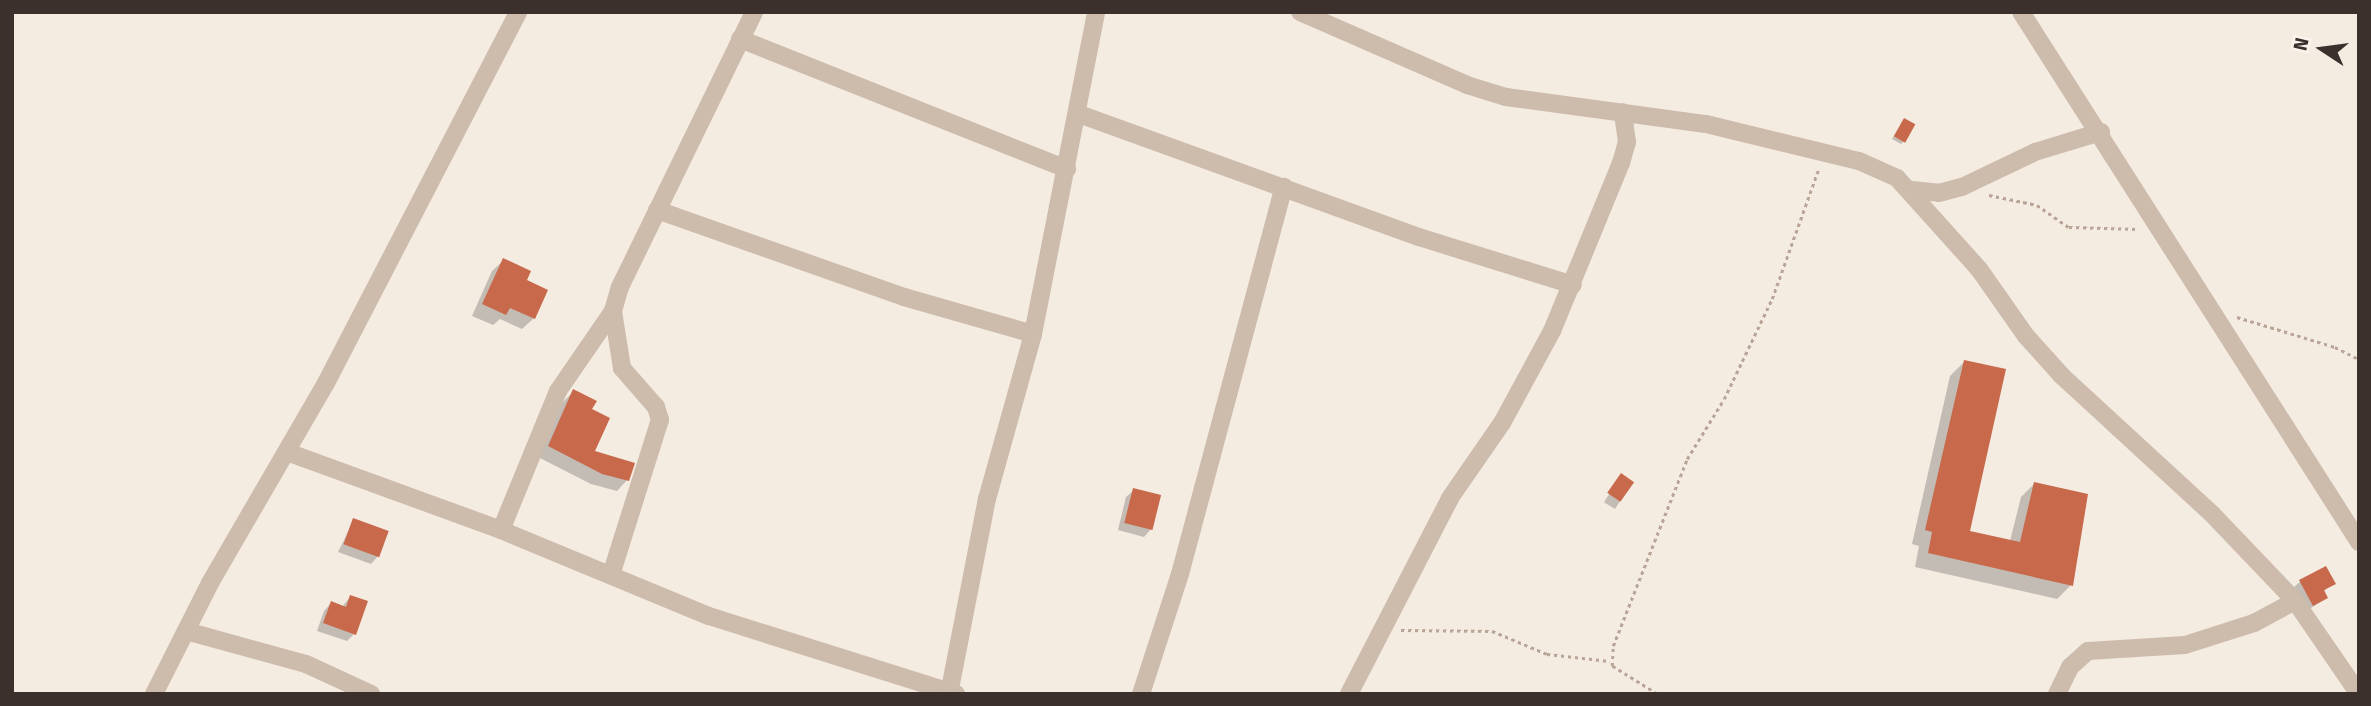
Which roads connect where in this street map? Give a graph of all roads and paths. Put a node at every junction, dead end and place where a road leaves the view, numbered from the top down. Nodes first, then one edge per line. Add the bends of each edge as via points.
1 (518, 12) edge
2 (754, 12) edge
3 (1096, 12) edge
4 (1300, 12) edge
5 (2021, 12) edge
6 (740, 39) junction
7 (1623, 112) junction
8 (1079, 114) junction
9 (2101, 132) junction
10 (1825, 152) junction
11 (1067, 169) junction
12 (1284, 187) junction
13 (1962, 187) junction
14 (1912, 191) junction
15 (657, 210) junction
16 (2142, 230) dead end
17 (1573, 285) junction
18 (2213, 310) junction
19 (613, 311) junction
20 (1033, 334) junction
21 (2359, 359) edge
22 (287, 452) junction
23 (501, 530) junction
24 (2359, 542) edge
25 (611, 575) junction
26 (2295, 601) junction
27 (186, 631) junction
28 (1384, 631) junction
29 (1610, 661) junction
30 (951, 693) edge
31 (154, 694) edge
32 (371, 694) edge
33 (1141, 694) edge
34 (1349, 694) edge
35 (1657, 694) edge
36 (2057, 694) edge
37 (2358, 694) edge

1 - 22 street
2 - 6 street
3 - 8 street
4 - 7 street via 1467,85 1507,97
5 - 9 street
6 - 11 street
6 - 15 street
7 - 10 street via 1706,124
7 - 17 street via 1627,142 1621,163
8 - 11 street
8 - 12 street
9 - 13 street via 2035,152
9 - 18 street
10 - 14 street via 1880,167
10 - 29 path via 1772,299 1724,399 1687,459
11 - 20 street
12 - 17 street via 1419,237
12 - 33 street via 1180,574
13 - 14 street via 1939,193
13 - 16 path via 2037,205 2069,227
14 - 26 street via 2062,376 2212,514
15 - 19 street
15 - 20 street via 904,297
17 - 28 street via 1530,377 1450,498
18 - 21 path via 2335,346
18 - 24 street
19 - 23 street via 558,391
19 - 25 street via 622,368 656,407 660,421
20 - 30 street via 985,510
22 - 23 street
22 - 27 street
23 - 25 street
25 - 30 street via 709,616
26 - 36 street via 2254,623 2185,645 2088,651 2070,667
26 - 37 street
27 - 31 street
27 - 32 street via 306,664
28 - 29 path via 1492,631 1548,654
28 - 34 street
29 - 35 path

